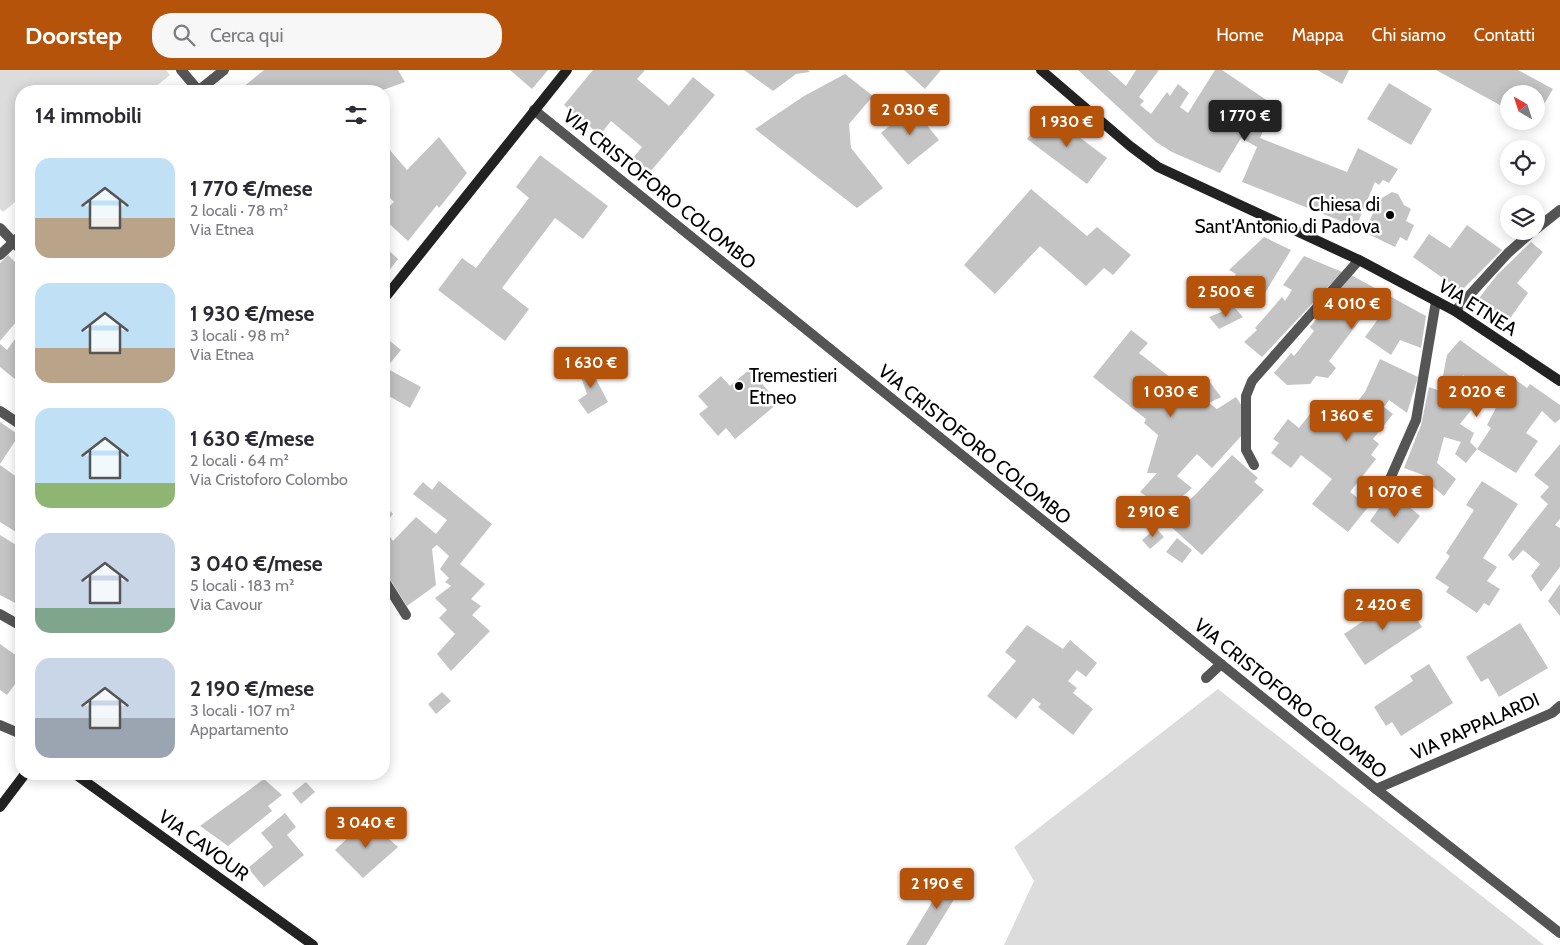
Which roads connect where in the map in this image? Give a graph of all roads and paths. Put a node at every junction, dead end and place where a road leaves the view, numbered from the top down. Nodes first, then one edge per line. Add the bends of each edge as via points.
1 (181, 70) edge
2 (224, 70) edge
3 (567, 70) edge
4 (1041, 70) edge
5 (193, 85) edge
6 (205, 85) edge
7 (534, 110) junction
8 (1560, 210) edge
9 (1545, 222) edge
10 (0, 228) edge
11 (15, 237) edge
12 (15, 240) edge
13 (1523, 240) edge
14 (0, 255) edge
15 (1359, 260) junction
16 (390, 291) edge
17 (1436, 301) junction
18 (1456, 311) junction
19 (1560, 381) edge
20 (0, 411) edge
21 (15, 421) edge
22 (1254, 465) dead end
23 (1386, 488) dead end
24 (390, 590) edge
25 (0, 614) edge
26 (406, 615) dead end
27 (15, 623) edge
28 (1221, 664) junction
29 (1206, 678) dead end
30 (1560, 706) edge
31 (0, 725) edge
32 (15, 731) edge
33 (20, 780) edge
34 (83, 780) edge
35 (1376, 789) junction
36 (0, 807) edge
37 (1560, 933) edge
38 (313, 945) edge

1 - 5 street
2 - 6 street
3 - 7 main road
4 - 15 main road, VIA ETNEA via 1158,167
7 - 16 main road
7 - 28 street, VIA CRISTOFORO COLOMBO
8 - 9 street
10 - 11 street
12 - 14 street
13 - 18 street
15 - 17 main road, VIA ETNEA
15 - 22 street via 1252,381 1246,396 1246,450
17 - 18 main road, VIA ETNEA
17 - 23 street via 1416,420
18 - 19 main road, VIA ETNEA
20 - 21 street
24 - 26 street
25 - 27 street
28 - 29 street
28 - 35 street, VIA CRISTOFORO COLOMBO
30 - 35 street, VIA PAPPALARDI via 1552,713
31 - 32 street
33 - 36 main road
34 - 38 main road, VIA CAVOUR
35 - 37 street, VIA CRISTOFORO COLOMBO

